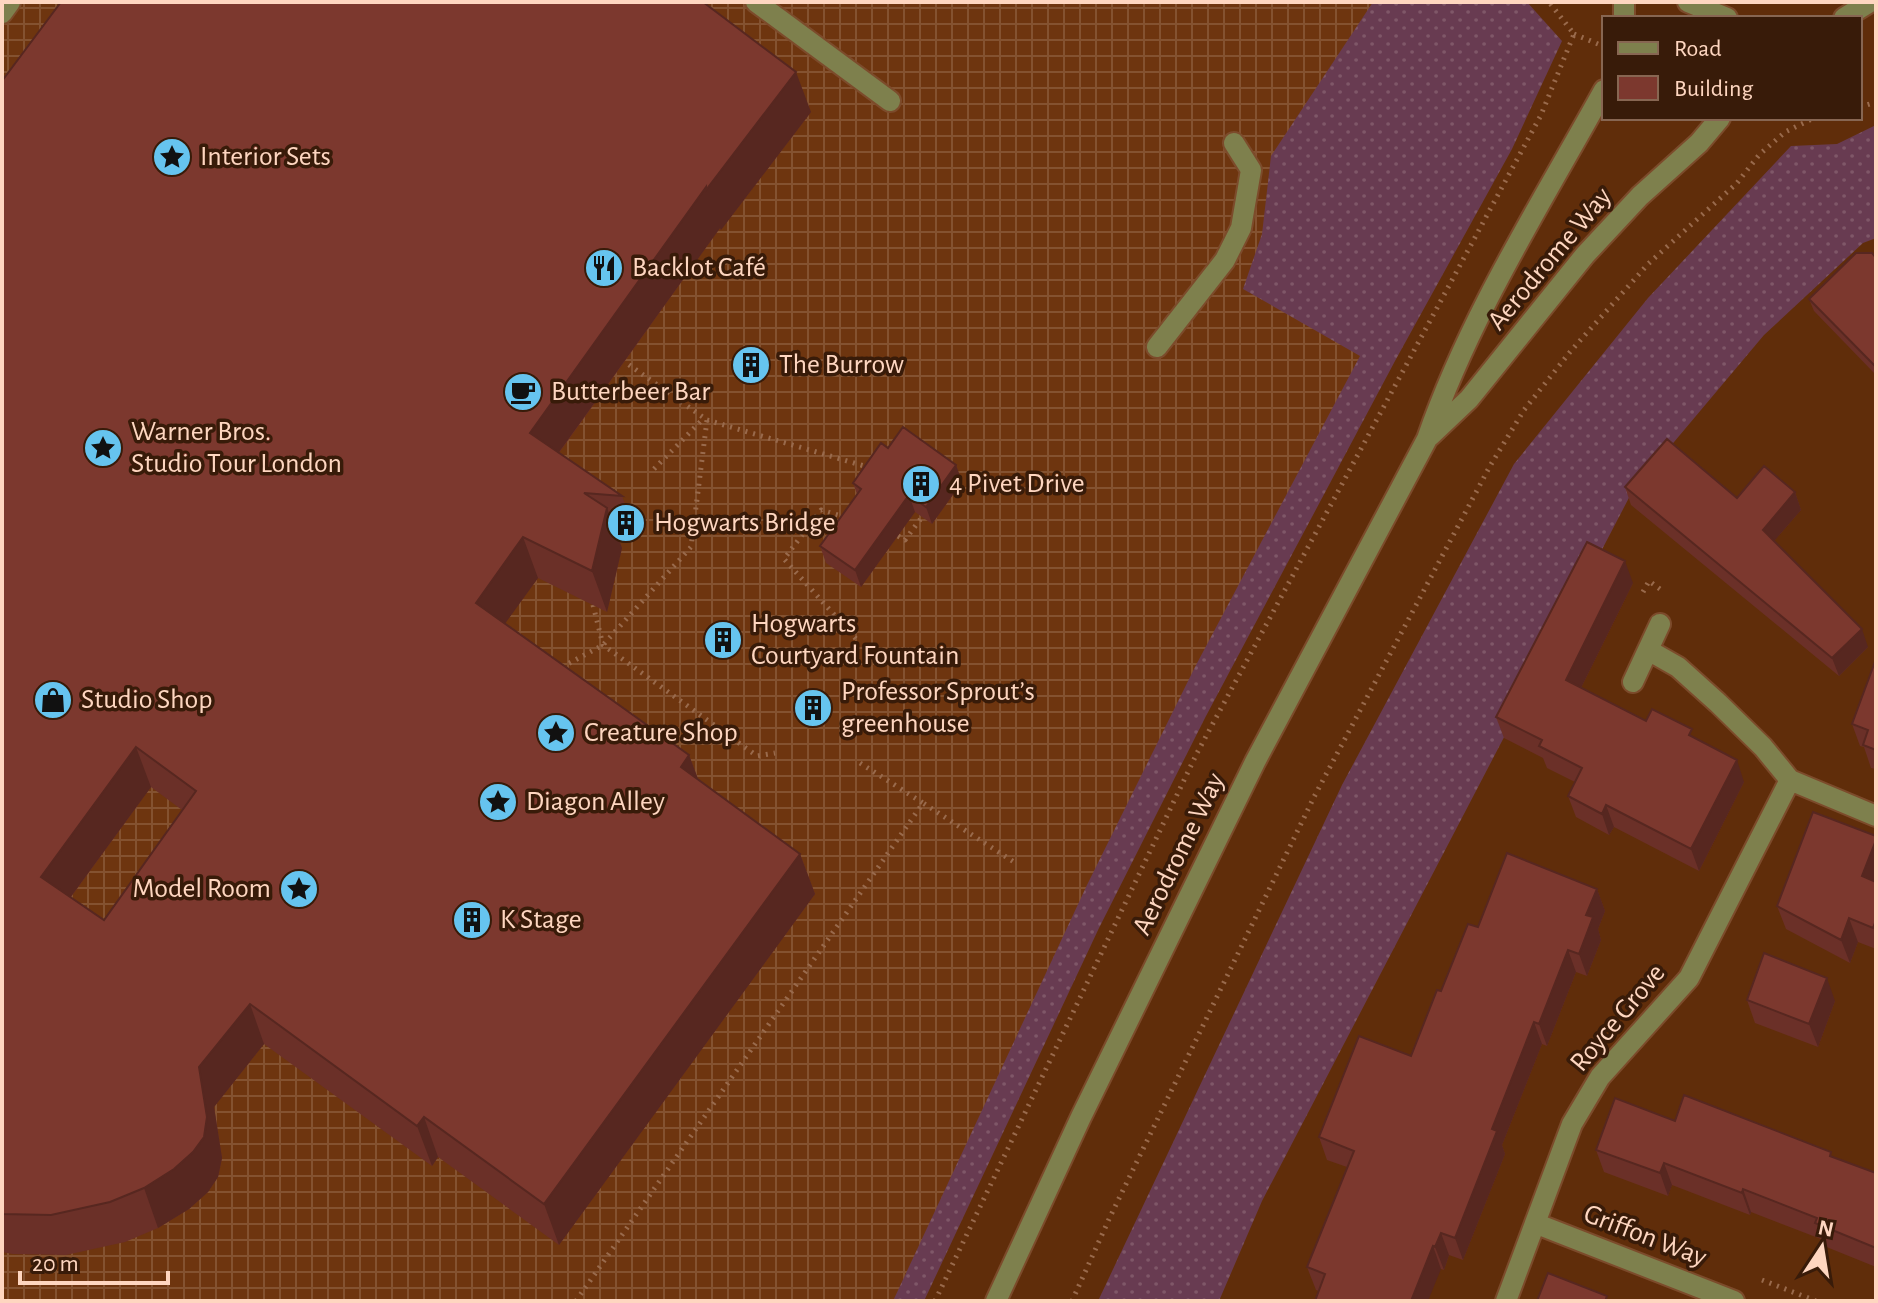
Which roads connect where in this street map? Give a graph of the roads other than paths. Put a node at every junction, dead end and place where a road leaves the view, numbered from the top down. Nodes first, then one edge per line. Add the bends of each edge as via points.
1 (10, 2) edge
2 (756, 2) edge
3 (1688, 2) edge
4 (1870, 2) edge
5 (2, 13) edge
6 (1722, 16) edge
7 (1847, 16) edge
8 (1602, 94) edge
9 (890, 101) dead end
10 (1718, 120) edge
11 (1234, 143) dead end
12 (1157, 347) dead end
13 (1427, 439) junction
14 (1660, 624) dead end
15 (1648, 650) junction
16 (1633, 682) dead end
17 (1790, 780) junction
18 (1876, 816) edge
19 (1537, 1224) junction
20 (996, 1301) edge
21 (1506, 1301) edge
22 (1734, 1301) edge

1 - 5 street
2 - 9 street
3 - 6 street
4 - 7 street
8 - 13 street, Aerodrome Way via 1470,332
10 - 13 street, Aerodrome Way via 1585,255 1469,399
11 - 12 street via 1251,170 1241,228 1225,260
13 - 20 street, Aerodrome Way via 1255,762
14 - 15 street
15 - 16 street
15 - 17 street via 1678,667 1718,703
17 - 18 street
17 - 19 street, Royce Grove via 1689,978 1600,1077 1572,1124
19 - 21 street, Royce Grove
19 - 22 street, Griffon Way

